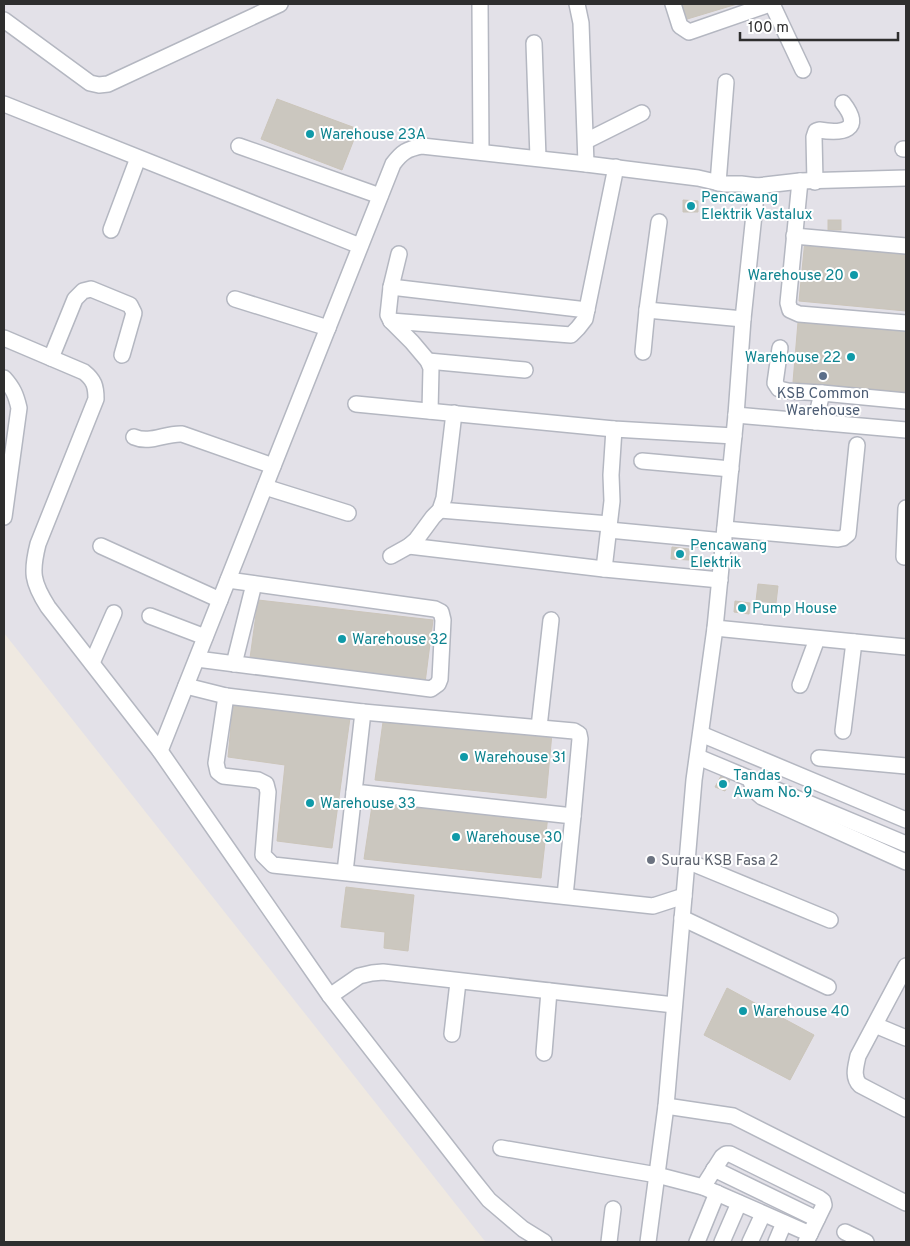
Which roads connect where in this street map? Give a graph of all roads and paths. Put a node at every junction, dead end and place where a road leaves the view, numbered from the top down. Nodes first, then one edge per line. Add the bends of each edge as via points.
1 (280, 4) edge
2 (480, 4) edge
3 (577, 4) edge
4 (673, 4) edge
5 (771, 4) edge
6 (4, 20) edge
7 (534, 43) dead end
8 (803, 70) dead end
9 (726, 82) dead end
10 (842, 103) dead end
11 (4, 104) edge
12 (642, 113) dead end
13 (586, 141) junction
14 (239, 146) dead end
15 (481, 152) junction
16 (138, 158) junction
17 (538, 158) junction
18 (586, 164) junction
19 (616, 167) junction
20 (906, 178) edge
21 (807, 182) junction
22 (718, 183) junction
23 (757, 186) junction
24 (380, 196) junction
25 (659, 222) dead end
26 (111, 230) dead end
27 (794, 236) junction
28 (360, 246) junction
29 (906, 246) edge
30 (399, 254) dead end
31 (391, 287) junction
32 (235, 299) dead end
33 (587, 310) junction
34 (647, 310) junction
35 (743, 319) junction
36 (391, 321) junction
37 (906, 323) edge
38 (328, 328) junction
39 (4, 338) edge
40 (780, 348) dead end
41 (643, 352) dead end
42 (122, 355) dead end
43 (51, 358) junction
44 (428, 360) junction
45 (525, 370) dead end
46 (4, 378) edge
47 (822, 393) junction
48 (906, 401) edge
49 (356, 404) dead end
50 (430, 411) junction
51 (454, 413) junction
52 (736, 415) junction
53 (815, 422) junction
54 (614, 429) junction
55 (906, 430) edge
56 (734, 436) junction
57 (134, 437) dead end
58 (857, 445) dead end
59 (642, 461) dead end
60 (273, 466) junction
61 (730, 469) junction
62 (265, 487) junction
63 (906, 508) edge
64 (440, 510) junction
65 (348, 513) dead end
66 (4, 517) edge
67 (609, 527) junction
68 (724, 535) junction
69 (102, 546) dead end
70 (409, 546) junction
71 (390, 556) dead end
72 (904, 557) dead end
73 (604, 568) junction
74 (228, 580) junction
75 (720, 580) junction
76 (254, 584) junction
77 (220, 600) junction
78 (114, 613) dead end
79 (150, 616) dead end
80 (551, 620) dead end
81 (715, 628) junction
82 (205, 637) junction
83 (817, 638) junction
84 (854, 642) junction
85 (906, 647) edge
86 (197, 658) junction
87 (92, 663) junction
88 (234, 664) junction
89 (800, 685) dead end
90 (186, 686) junction
91 (226, 696) junction
92 (363, 712) junction
93 (539, 727) junction
94 (843, 731) dead end
95 (700, 734) junction
96 (160, 751) junction
97 (698, 757) junction
98 (819, 758) dead end
99 (906, 766) edge
100 (750, 779) junction
101 (354, 792) junction
102 (573, 816) junction
103 (906, 820) edge
104 (906, 844) edge
105 (686, 862) junction
106 (906, 862) edge
107 (345, 872) junction
108 (565, 896) junction
109 (684, 896) junction
110 (682, 918) junction
111 (830, 920) dead end
112 (906, 966) edge
113 (458, 982) junction
114 (828, 987) dead end
115 (549, 991) junction
116 (892, 994) junction
117 (330, 996) junction
118 (906, 1000) edge
119 (674, 1005) junction
120 (875, 1025) junction
121 (452, 1034) dead end
122 (906, 1038) edge
123 (544, 1053) dead end
124 (666, 1106) junction
125 (906, 1110) edge
126 (501, 1148) dead end
127 (656, 1175) junction
128 (710, 1190) junction
129 (738, 1202) junction
130 (906, 1203) edge
131 (613, 1209) dead end
132 (763, 1214) junction
133 (784, 1223) junction
134 (845, 1232) dead end
135 (808, 1238) edge
136 (544, 1242) edge
137 (609, 1242) edge
138 (648, 1242) edge
139 (697, 1242) edge
140 (722, 1242) edge
141 (750, 1242) edge
142 (776, 1242) edge
143 (866, 1242) edge

1 - 6 street via 98,86
2 - 15 street
3 - 13 street via 581,22
4 - 5 street via 680,26 689,32
5 - 8 street
7 - 17 street
9 - 22 street
10 - 21 street via 851,124 841,132 816,131
11 - 16 street
12 - 13 street
13 - 18 street
14 - 24 street
15 - 17 street
15 - 24 street via 422,146 409,149 393,164
16 - 26 street
16 - 28 street
17 - 18 street
18 - 19 street
19 - 22 street
19 - 33 street
20 - 21 street
21 - 23 street
21 - 27 street
22 - 23 street
23 - 35 street
24 - 28 street
25 - 34 street
27 - 29 street
27 - 37 street via 790,310 798,314
28 - 38 street
30 - 31 street
31 - 33 street
31 - 36 street via 388,315
32 - 38 street
33 - 36 street via 585,319 571,335
34 - 35 street
34 - 41 street
35 - 52 street
36 - 44 street
38 - 60 street
39 - 43 street
40 - 47 street via 776,383 780,389
42 - 43 street via 134,313 130,305 91,290 83,291 75,299
43 - 87 street via 84,372 92,379 96,399 38,544 34,577 48,607
44 - 45 street
44 - 50 street via 432,368
46 - 66 street via 12,387 19,408
47 - 48 street
47 - 53 street
49 - 50 street
50 - 51 street
51 - 54 street
51 - 64 street
52 - 53 street
52 - 56 street
53 - 55 street
54 - 56 street
54 - 67 street
56 - 61 street
57 - 60 street via 140,440 182,434
58 - 68 street via 848,534 843,538
59 - 61 street
60 - 62 street
61 - 68 street
62 - 65 street
62 - 74 street
63 - 72 street
64 - 67 street
64 - 70 street
67 - 68 street
67 - 73 street
68 - 75 street
69 - 77 street
70 - 71 street
70 - 73 street
73 - 75 street
74 - 76 street
74 - 77 street
75 - 81 street
76 - 88 street
76 - 88 street via 435,609 443,620 440,679 431,689
77 - 82 street
78 - 87 street
79 - 82 street
80 - 93 street
81 - 83 street
81 - 95 street
82 - 86 street
83 - 84 street
83 - 89 street
84 - 85 street
84 - 94 street
86 - 88 street
86 - 90 street
87 - 96 street
90 - 91 street
90 - 96 street
91 - 92 street
91 - 107 street via 216,763 218,772 223,776 266,784 263,855 273,865
92 - 93 street
92 - 101 street
93 - 102 street via 579,734
95 - 97 street
95 - 103 street
96 - 117 street
97 - 100 street
97 - 105 street
98 - 99 street
100 - 104 street
100 - 106 street via 762,798
101 - 102 street
101 - 107 street
102 - 108 street
105 - 109 street
105 - 111 street
107 - 108 street
108 - 109 street via 653,906
109 - 110 street
110 - 114 street
110 - 119 street
112 - 116 street
113 - 115 street
113 - 117 street via 372,973 359,976
113 - 121 street
115 - 119 street
115 - 123 street
116 - 118 street
116 - 120 street
117 - 136 street via 488,1200
119 - 124 street
120 - 122 street
120 - 125 street via 858,1056 856,1081
124 - 127 street
124 - 130 street via 733,1116
126 - 127 street
127 - 128 street
127 - 138 street
128 - 129 street
128 - 135 street via 714,1169 817,1219
128 - 139 street
129 - 132 street
129 - 140 street
131 - 137 street
132 - 133 street
132 - 141 street
133 - 135 street
133 - 142 street
134 - 143 street

